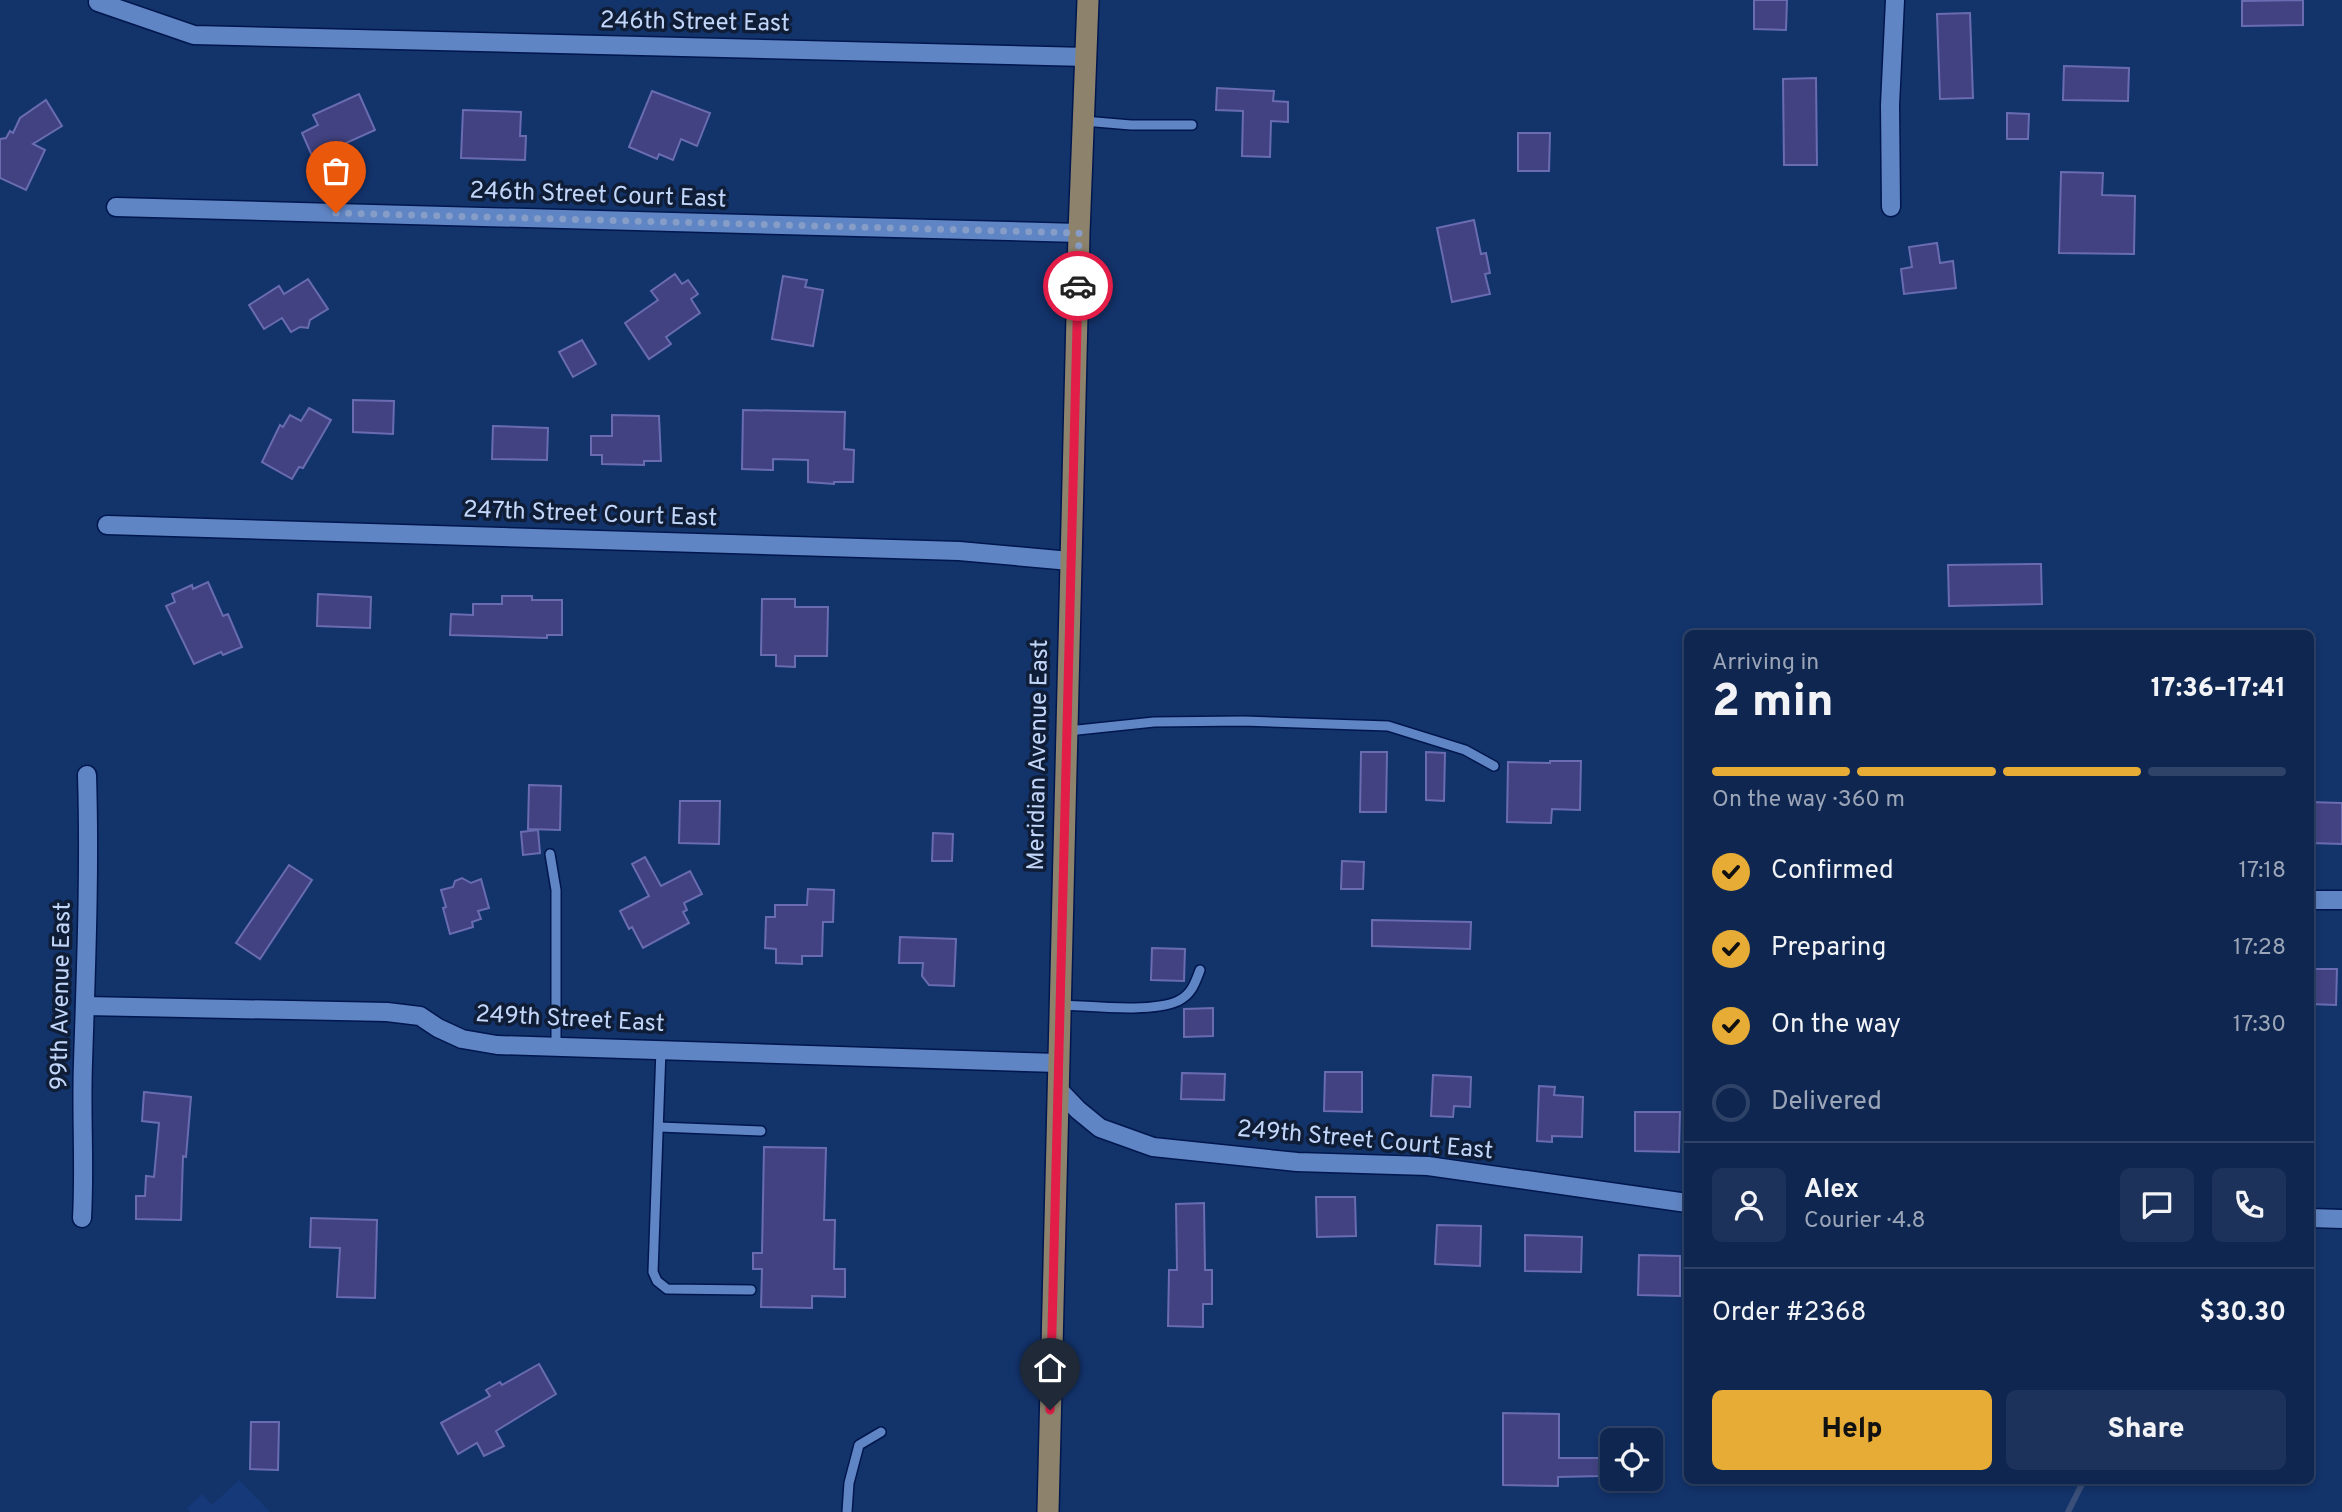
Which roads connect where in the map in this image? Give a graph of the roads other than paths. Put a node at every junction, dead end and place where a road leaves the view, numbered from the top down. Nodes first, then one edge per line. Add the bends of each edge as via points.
1 (1088, 0) edge
2 (1895, 0) edge
3 (98, 2) dead end
4 (1087, 57) junction
5 (1084, 121) junction
6 (1192, 125) dead end
7 (116, 207) dead end
8 (1891, 207) dead end
9 (1079, 233) junction
10 (107, 525) dead end
11 (1070, 561) junction
12 (1066, 731) junction
13 (1494, 766) dead end
14 (87, 775) dead end
15 (551, 854) dead end
16 (2314, 900) edge
17 (2342, 900) edge
18 (1200, 970) dead end
19 (1060, 1005) junction
20 (85, 1006) junction
21 (556, 1048) junction
22 (662, 1049) junction
23 (1058, 1063) junction
24 (1058, 1087) junction
25 (659, 1127) junction
26 (761, 1131) dead end
27 (1684, 1203) edge
28 (82, 1218) dead end
29 (2314, 1218) edge
30 (2342, 1219) edge
31 (751, 1290) dead end
32 (881, 1432) dead end
33 (847, 1512) edge
34 (1048, 1512) edge

1 - 4 main road, Meridian Avenue East
2 - 8 street
3 - 4 street, 246th Street East via 194,35
4 - 5 main road, Meridian Avenue East
5 - 6 lane
5 - 9 main road, Meridian Avenue East
7 - 9 street, 246th Street Court East
9 - 11 main road, Meridian Avenue East
10 - 11 street, 247th Street Court East via 959,551
11 - 12 main road, Meridian Avenue East
12 - 13 lane via 1154,722 1388,726 1465,750
12 - 19 main road, Meridian Avenue East
14 - 20 street, 99th Avenue East
15 - 21 lane via 556,890
16 - 17 street
18 - 19 lane via 1193,989 1178,1001 1134,1007
19 - 23 main road, Meridian Avenue East
20 - 21 street, 249th Street East via 387,1012 420,1016 462,1039
20 - 28 street, 99th Avenue East
21 - 22 street, 249th Street East
22 - 23 street, 249th Street East
22 - 25 lane
23 - 24 main road, Meridian Avenue East
24 - 27 street, 249th Street Court East via 1100,1128 1140,1144 1297,1162 1428,1166
24 - 34 main road, Meridian Avenue East
25 - 26 lane
25 - 31 lane via 653,1272 657,1282 667,1289
29 - 30 street
32 - 33 lane via 859,1445

